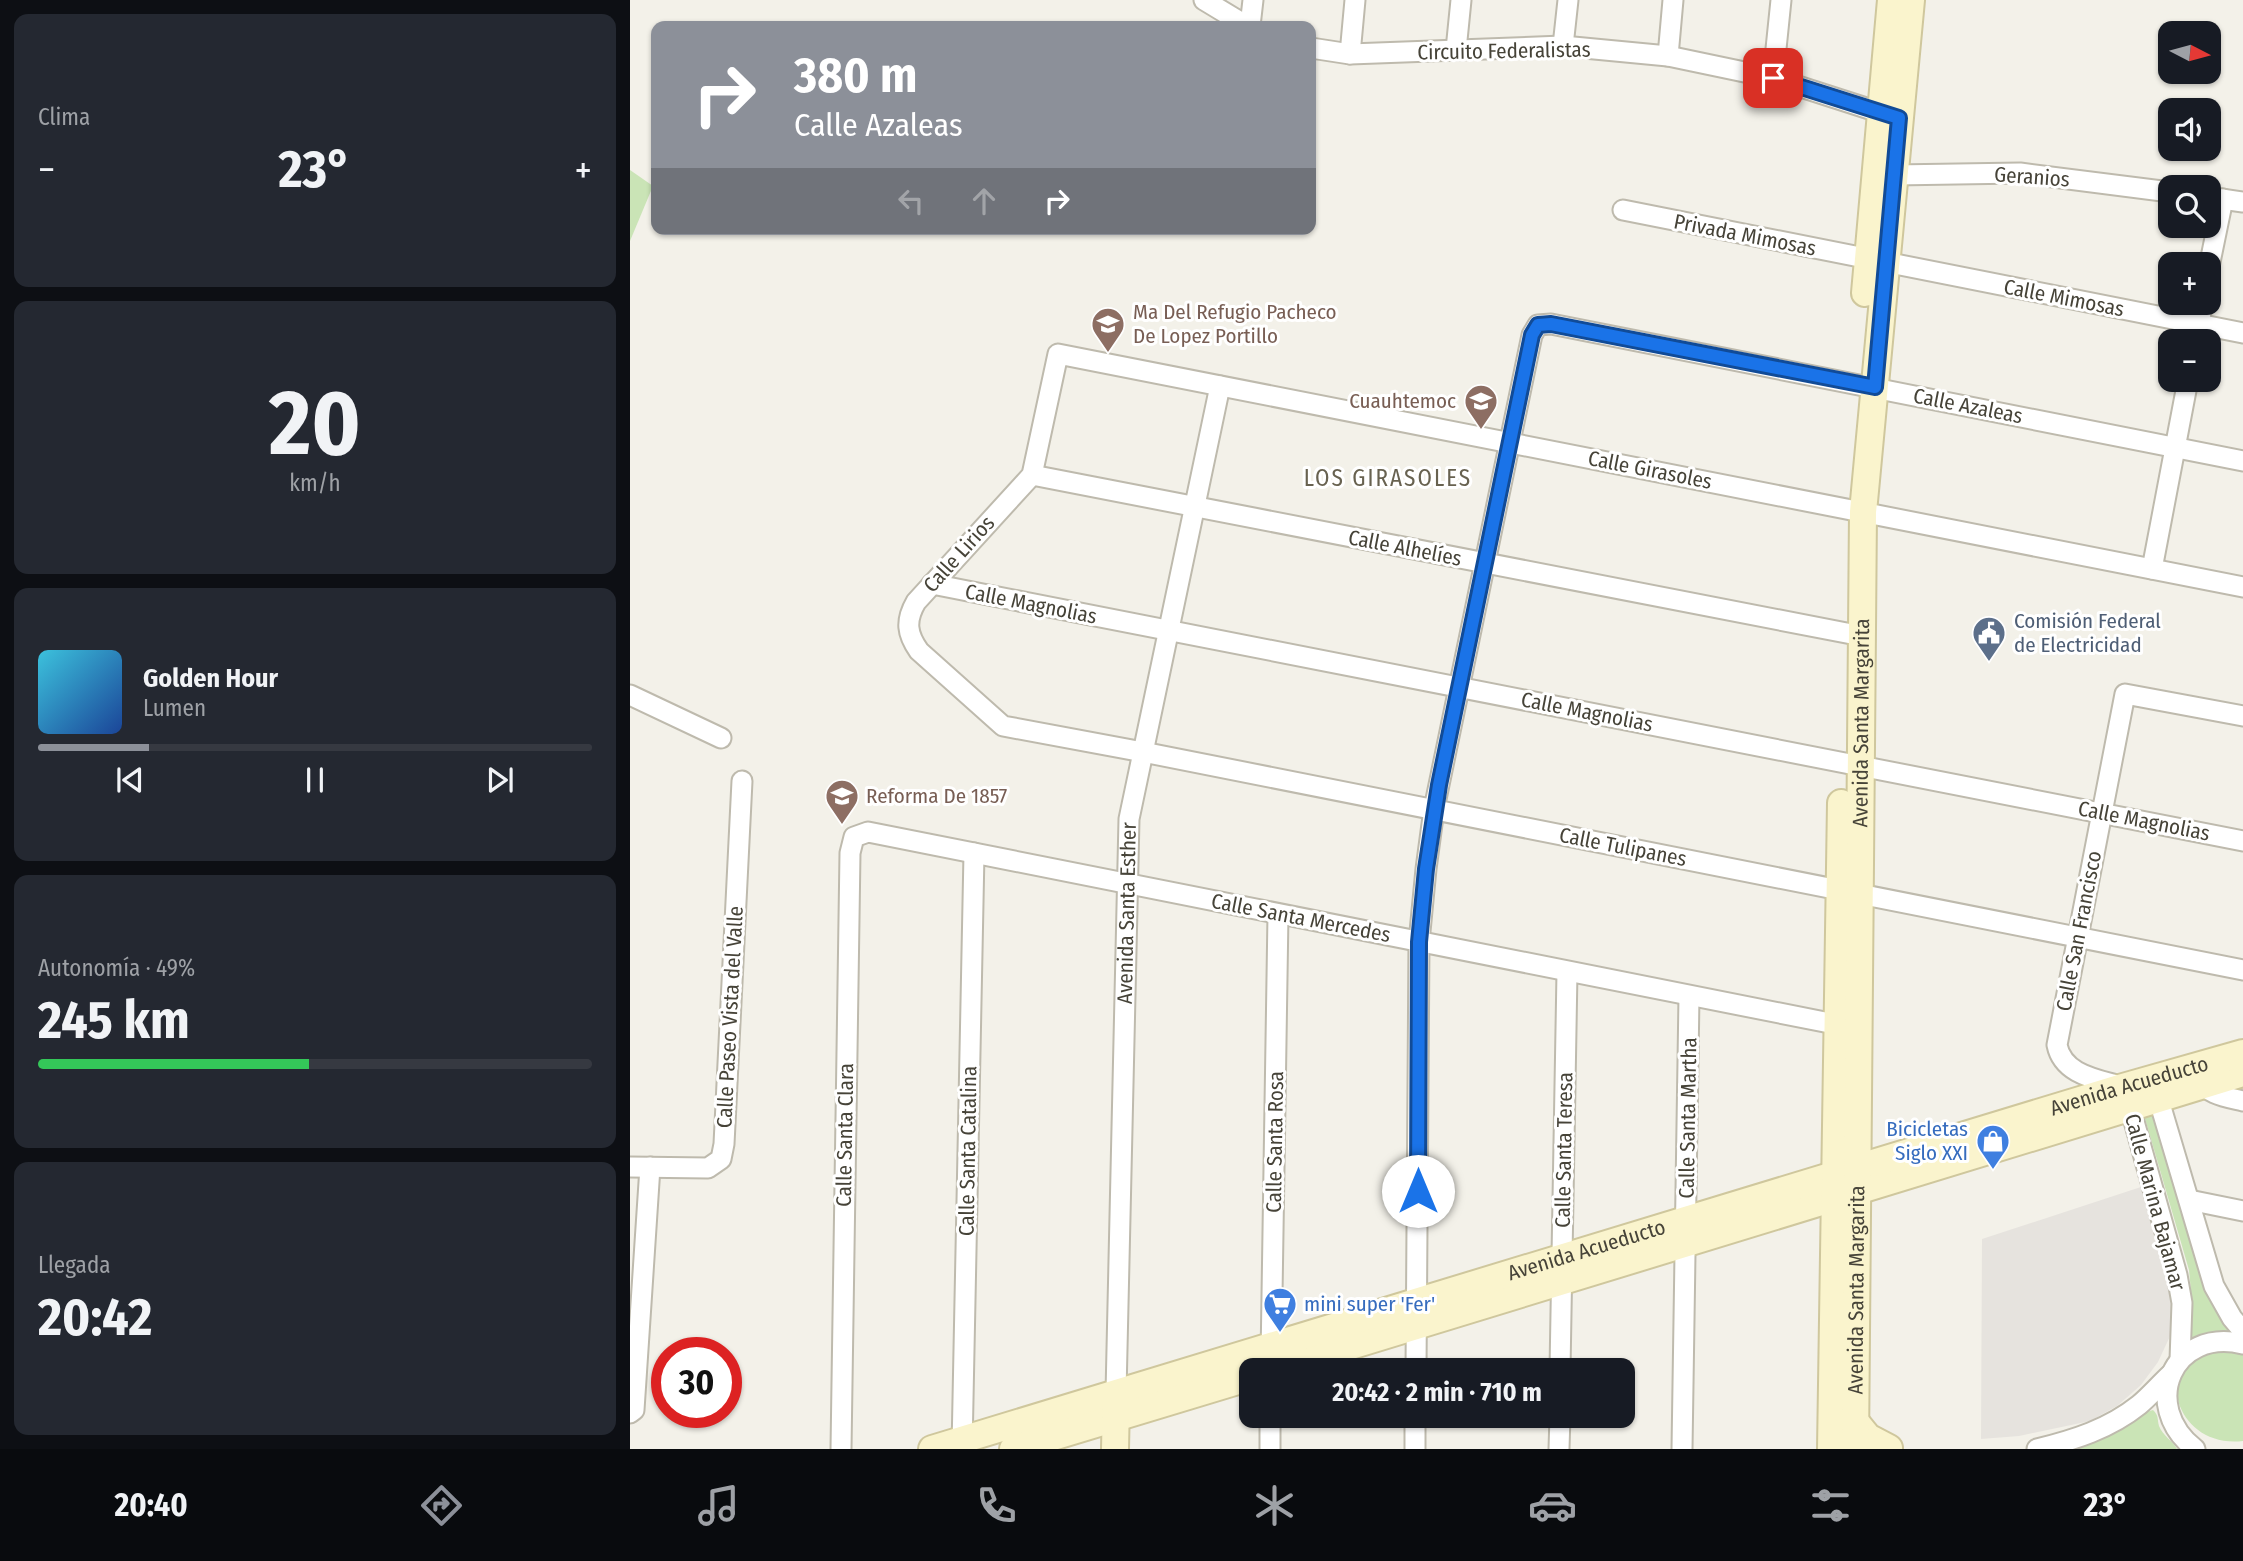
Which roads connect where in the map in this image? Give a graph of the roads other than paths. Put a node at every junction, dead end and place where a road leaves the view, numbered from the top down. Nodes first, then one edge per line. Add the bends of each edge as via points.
1 (1204, 0) edge
2 (1253, 0) edge
3 (1355, 0) edge
4 (1461, 0) edge
5 (1568, 0) edge
6 (1673, 0) edge
7 (1781, 0) edge
8 (1891, 0) edge
9 (1911, 0) edge
10 (1240, 21) edge
11 (1250, 21) edge
12 (1563, 46) junction
13 (1316, 49) edge
14 (1456, 50) junction
15 (1350, 54) junction
16 (1668, 56) junction
17 (1773, 78) junction
18 (1890, 115) junction
19 (1894, 175) junction
20 (2158, 190) edge
21 (2221, 199) edge
22 (2243, 202) edge
23 (1623, 210) dead end
24 (1877, 261) junction
25 (2179, 329) edge
26 (2221, 333) edge
27 (2243, 333) edge
28 (1866, 385) junction
29 (1220, 386) junction
30 (2186, 392) edge
31 (1509, 443) junction
32 (2175, 447) junction
33 (2243, 461) edge
34 (1032, 475) junction
35 (1193, 508) junction
36 (1855, 510) junction
37 (1484, 563) junction
38 (2152, 569) junction
39 (932, 584) junction
40 (2243, 587) edge
41 (1168, 630) junction
42 (1853, 634) junction
43 (1459, 687) junction
44 (630, 695) edge
45 (2243, 716) edge
46 (1003, 726) joint
47 (721, 738) dead end
48 (1143, 751) junction
49 (1851, 764) junction
50 (742, 781) dead end
51 (1434, 810) junction
52 (2102, 812) junction
53 (868, 832) joint
54 (2243, 841) edge
55 (974, 853) junction
56 (1126, 883) junction
57 (1849, 892) junction
58 (1278, 914) junction
59 (2077, 937) junction
60 (1419, 942) junction
61 (2243, 970) edge
62 (1567, 972) junction
63 (1689, 996) junction
64 (1848, 1027) junction
65 (2243, 1053) edge
66 (2243, 1073) edge
67 (2197, 1077) junction
68 (2156, 1089) junction
69 (2127, 1097) junction
70 (2243, 1101) edge
71 (640, 1167) edge
72 (1846, 1183) junction
73 (2189, 1200) junction
74 (2243, 1211) edge
75 (1686, 1232) junction
76 (1562, 1270) junction
77 (1417, 1314) junction
78 (2243, 1331) edge
79 (2243, 1343) edge
80 (1271, 1358) edge
81 (1283, 1358) edge
82 (1416, 1358) edge
83 (1560, 1358) edge
84 (2176, 1367) junction
85 (1239, 1371) edge
86 (1239, 1380) edge
87 (1116, 1406) junction
88 (630, 1413) edge
89 (1855, 1420) junction
90 (1270, 1428) edge
91 (1415, 1428) edge
92 (1560, 1428) edge
93 (962, 1444) edge
94 (1843, 1448) edge
95 (1889, 1448) edge
96 (841, 1449) edge
97 (932, 1449) edge
98 (1013, 1449) edge
99 (1115, 1449) edge
100 (1270, 1449) edge
101 (1415, 1449) edge
102 (1559, 1449) edge
103 (1682, 1449) edge
104 (1902, 1449) edge
105 (2038, 1449) edge
106 (2194, 1449) edge

1 - 10 street
2 - 11 street
3 - 15 street
4 - 14 street
5 - 12 street
6 - 16 street
7 - 17 street
8 - 18 main road, Avenida Santa Margarita
9 - 18 main road, Avenida Santa Margarita
12 - 14 street, Circuito Federalistas
12 - 16 street, Circuito Federalistas
13 - 15 street, Circuito Federalistas
14 - 15 street, Circuito Federalistas
16 - 17 street, Circuito Federalistas
17 - 18 street, Circuito Federalistas
18 - 19 main road, Avenida Santa Margarita
18 - 24 main road, Avenida Santa Margarita
19 - 20 street, Geranios via 2021,173
19 - 24 main road, Avenida Santa Margarita
21 - 22 street
23 - 24 street, Privada Mimosas
24 - 25 street, Calle Mimosas
24 - 28 main road, Avenida Santa Margarita
26 - 27 street, Calle Mimosas
28 - 31 street, Calle Azaleas via 1538,325
28 - 32 street, Calle Azaleas
28 - 36 main road, Avenida Santa Margarita
29 - 31 street, Calle Girasoles
29 - 34 street, Calle Girasoles via 1058,354
29 - 35 street, Avenida Santa Esther
30 - 32 street
31 - 36 street, Calle Girasoles
31 - 37 street
32 - 33 street, Calle Azaleas
32 - 38 street
34 - 35 street, Calle Alhelíes
34 - 39 street, Calle Lirios
35 - 37 street, Calle Alhelíes
35 - 41 street, Avenida Santa Esther
36 - 38 street, Calle Girasoles
36 - 42 main road, Avenida Santa Margarita
37 - 42 street, Calle Alhelíes
37 - 43 street
38 - 40 street, Calle Girasoles
39 - 41 street, Calle Magnolias
39 - 46 street, Calle Lirios via 911,610 907,625 911,639
41 - 43 street, Calle Magnolias
41 - 48 street, Avenida Santa Esther
42 - 49 main road, Avenida Santa Margarita
43 - 49 street, Calle Magnolias
43 - 51 street
44 - 47 street
45 - 52 street, Calle San Francisco via 2125,694
46 - 48 street, Calle Tulipanes
48 - 51 street, Calle Tulipanes
48 - 56 street, Avenida Santa Esther via 1129,818
49 - 52 street, Calle Magnolias
49 - 57 main road, Avenida Santa Margarita
50 - 71 street, Calle Paseo Vista del Valle via 722,1152 708,1168
51 - 57 street, Calle Tulipanes
51 - 60 street
52 - 54 street, Calle Magnolias
52 - 59 street, Calle San Francisco
53 - 55 street, Calle Santa Mercedes
53 - 96 street, Calle Santa Clara via 854,837 850,853
55 - 56 street, Calle Santa Mercedes
55 - 93 street, Calle Santa Catalina
56 - 58 street, Calle Santa Mercedes
56 - 87 street, Avenida Santa Esther
57 - 59 street, Calle Tulipanes
57 - 64 main road, Avenida Santa Margarita
58 - 60 street, Calle Santa Mercedes
58 - 80 street, Calle Santa Rosa
59 - 61 street, Calle Tulipanes
59 - 69 street, Calle San Francisco via 2057,1045 2059,1056 2066,1065
60 - 62 street, Calle Santa Mercedes
60 - 77 street
62 - 63 street, Calle Santa Mercedes
62 - 76 street, Calle Santa Teresa
63 - 64 street, Calle Santa Mercedes
63 - 75 street, Calle Santa Martha
64 - 72 main road, Avenida Santa Margarita
65 - 67 main road, Avenida Acueducto
66 - 67 main road, Avenida Acueducto
67 - 68 main road, Avenida Acueducto
67 - 70 street via 2211,1092
68 - 69 main road, Avenida Acueducto
68 - 73 street, Calle Marina Bajamar
69 - 72 main road, Avenida Acueducto
69 - 84 street, Calle Marina Bajamar via 2177,1275 2182,1304
71 - 88 street via 634,1410
72 - 75 main road, Avenida Acueducto
72 - 89 main road, Avenida Santa Margarita
72 - 94 main road, Avenida Santa Margarita
73 - 74 street
73 - 78 street, Calle Marina Bajamar via 2214,1286
75 - 76 main road, Avenida Acueducto
75 - 103 street, Calle Santa Martha
76 - 77 main road, Avenida Acueducto
76 - 83 street, Calle Santa Teresa
77 - 81 main road, Avenida Acueducto
77 - 82 street
79 - 84 street via 2211,1342 2194,1349
84 - 105 street via 2140,1405 2107,1426
84 - 106 street, Calle Marina Bajamar via 2166,1394 2168,1415 2178,1434
85 - 87 main road, Avenida Acueducto
86 - 87 main road, Avenida Acueducto
87 - 93 main road, Avenida Acueducto
87 - 98 main road, Avenida Acueducto
87 - 99 main road, Avenida Santa Esther
89 - 94 main road, Avenida Santa Margarita
89 - 95 main road via 1868,1437
90 - 100 street
91 - 101 street
92 - 102 street
93 - 97 main road, Avenida Acueducto
94 - 95 street
95 - 104 street

